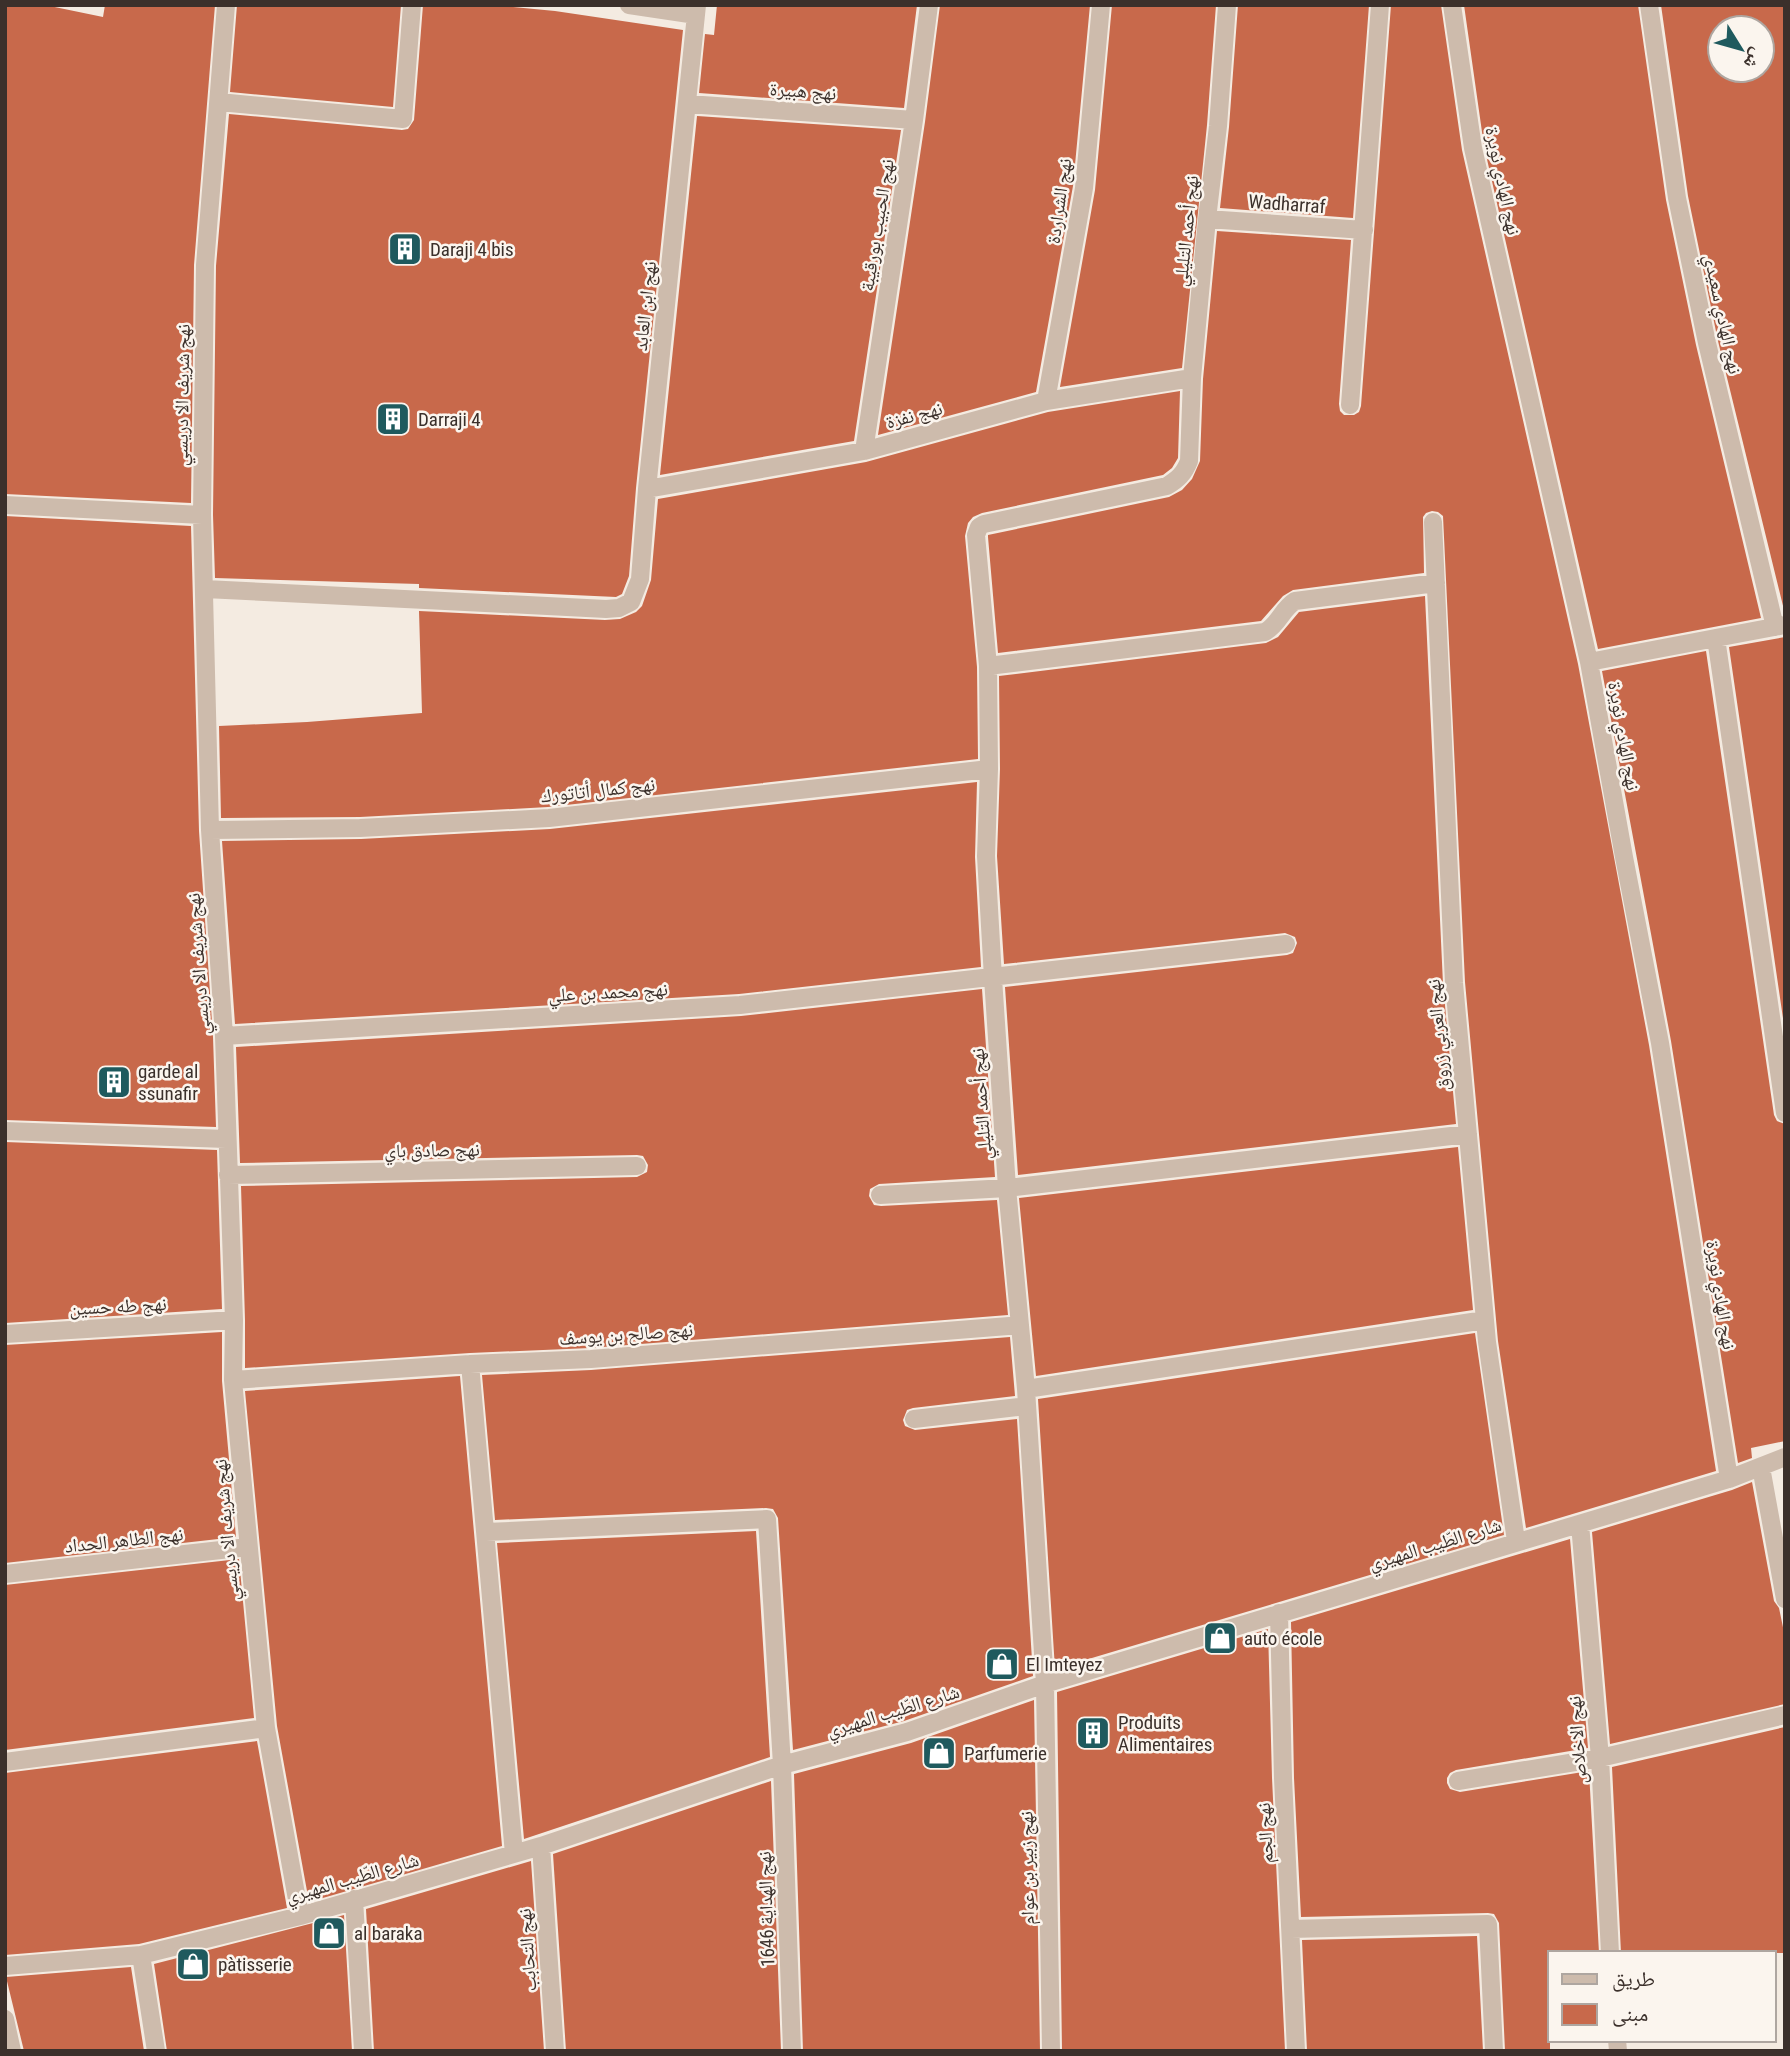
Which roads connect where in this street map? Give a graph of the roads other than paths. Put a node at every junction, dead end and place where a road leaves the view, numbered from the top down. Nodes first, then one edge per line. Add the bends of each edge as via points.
1 (226, 5) edge
2 (412, 5) edge
3 (629, 5) edge
4 (929, 5) edge
5 (1101, 5) edge
6 (1227, 5) edge
7 (1380, 5) edge
8 (1452, 5) edge
9 (1650, 5) edge
10 (697, 10) edge
11 (219, 103) junction
12 (688, 104) junction
13 (914, 120) junction
14 (1207, 219) junction
15 (1364, 230) junction
16 (1192, 378) junction
17 (1046, 401) junction
18 (1350, 405) dead end
19 (864, 451) junction
20 (647, 489) junction
21 (5, 505) edge
22 (202, 515) junction
23 (1433, 522) dead end
24 (1436, 583) junction
25 (205, 589) junction
26 (1780, 626) edge
27 (1716, 638) junction
28 (1590, 662) junction
29 (988, 666) junction
30 (989, 769) junction
31 (210, 830) junction
32 (1286, 944) dead end
33 (993, 978) junction
34 (224, 1036) junction
35 (1785, 1113) edge
36 (5, 1131) edge
37 (1468, 1133) junction
38 (226, 1139) junction
39 (637, 1166) dead end
40 (228, 1175) junction
41 (1007, 1188) junction
42 (880, 1195) dead end
43 (234, 1320) junction
44 (1485, 1320) junction
45 (1020, 1325) junction
46 (5, 1335) edge
47 (470, 1364) junction
48 (233, 1380) junction
49 (1026, 1397) junction
50 (914, 1419) dead end
51 (1776, 1463) edge
52 (1729, 1479) junction
53 (1580, 1524) junction
54 (486, 1532) junction
55 (1516, 1541) junction
56 (248, 1547) junction
57 (5, 1574) edge
58 (1785, 1600) edge
59 (1279, 1614) junction
60 (1045, 1684) junction
61 (1785, 1714) edge
62 (266, 1728) junction
63 (1601, 1758) junction
64 (5, 1762) edge
65 (782, 1765) junction
66 (1458, 1782) dead end
67 (541, 1846) junction
68 (514, 1854) junction
69 (354, 1899) junction
70 (300, 1916) junction
71 (1291, 1929) junction
72 (1610, 1951) edge
73 (141, 1955) junction
74 (5, 1966) edge
75 (5, 2018) edge
76 (12, 2051) edge
77 (156, 2051) edge
78 (363, 2051) edge
79 (555, 2051) edge
80 (792, 2051) edge
81 (1051, 2051) edge
82 (1296, 2051) edge
83 (1494, 2051) edge

1 - 11 street, نهج شريف الا دريسي
2 - 11 street via 403,119
3 - 10 street
4 - 13 street, نهج الحبيب بورقيبة
5 - 17 street, نهج الشراردة via 1084,188
6 - 14 street, نهج أحمد التليلي
7 - 15 street
8 - 28 street, نهج الهادي نويرة via 1473,148
9 - 26 street, نهج الهادي سعيدي via 1677,198 1707,343
10 - 12 street, نهج ابن العابد
11 - 22 street, نهج شريف الا دريسي via 205,265
12 - 13 street, نهج هبيرة
12 - 20 street, نهج ابن العابد
13 - 19 street, نهج الحبيب بورقيبة
14 - 15 street, Wadharraf
14 - 16 street, نهج أحمد التليلي
15 - 18 street
16 - 17 street, نهج نفزة
16 - 29 street, نهج أحمد التليلي via 1189,461 1179,478 1167,486 979,527 975,545
17 - 19 street, نهج نفزة
19 - 20 street, نهج نفزة
20 - 25 street, نهج ابن العابد via 640,579 626,606 607,609
21 - 22 street
22 - 25 street, نهج شريف الا دريسي
23 - 24 street, نهج العربي زروق
24 - 29 street via 1295,601 1265,632
24 - 37 street, نهج العربي زروق via 1454,983
25 - 31 street, نهج شريف الا دريسي
26 - 27 street
27 - 28 street
27 - 35 street
28 - 52 street, نهج الهادي نويرة via 1660,1043
29 - 30 street, نهج أحمد التليلي
30 - 31 street, نهج كمال أتاتورك via 549,818
30 - 33 street, نهج أحمد التليلي via 986,856
31 - 34 street, نهج شريف الا دريسي
32 - 33 street, نهج محمد بن علي
33 - 34 street, نهج محمد بن علي via 740,1005
33 - 41 street, نهج أحمد التليلي
34 - 38 street, نهج شريف الا دريسي
36 - 38 street
37 - 41 street
37 - 44 street, نهج العربي زروق
38 - 40 street, نهج شريف الا دريسي
39 - 40 street, نهج صادق باي
40 - 43 street, نهج شريف الا دريسي
41 - 42 street
41 - 45 street, نهج أحمد التليلي
43 - 46 street, نهج طه حسين
43 - 48 street, نهج شريف الا دريسي
44 - 49 street
44 - 55 street, نهج العربي زروق
45 - 47 street, نهج صالح بن يوسف via 591,1359
45 - 49 street, نهج أحمد التليلي
47 - 48 street, نهج صالح بن يوسف
47 - 54 street
48 - 56 street, نهج شريف الا دريسي
49 - 50 street
49 - 60 street, نهج أحمد التليلي
51 - 52 street, شارع الطّيب المهيري
51 - 58 street
52 - 53 street, شارع الطّيب المهيري
53 - 55 street, شارع الطّيب المهيري
53 - 63 street, نهج الاخلاص
54 - 65 street via 767,1519
54 - 68 street
55 - 59 street, شارع الطّيب المهيري
56 - 57 street, نهج الطاهر الحداد
56 - 62 street, نهج شريف الا دريسي
59 - 60 street, شارع الطّيب المهيري
59 - 71 street, نهج الجم
60 - 65 street, شارع الطّيب المهيري via 907,1732
60 - 81 street, نهج زبير بن عوام
61 - 63 street
62 - 64 street
62 - 70 street, نهج شريف الا دريسي
63 - 66 street
63 - 72 street, نهج الاخلاص
65 - 67 street, شارع الطّيب المهيري
65 - 80 street, نهج الهداية 1646
67 - 68 street, شارع الطّيب المهيري
67 - 79 street, نهج التحابب
68 - 69 street, شارع الطّيب المهيري
69 - 70 street, شارع الطّيب المهيري
69 - 78 street
70 - 73 street, شارع الطّيب المهيري
71 - 82 street, نهج الجم
71 - 83 street via 1488,1924
73 - 74 street, شارع الطّيب المهيري
73 - 77 street
75 - 76 street

